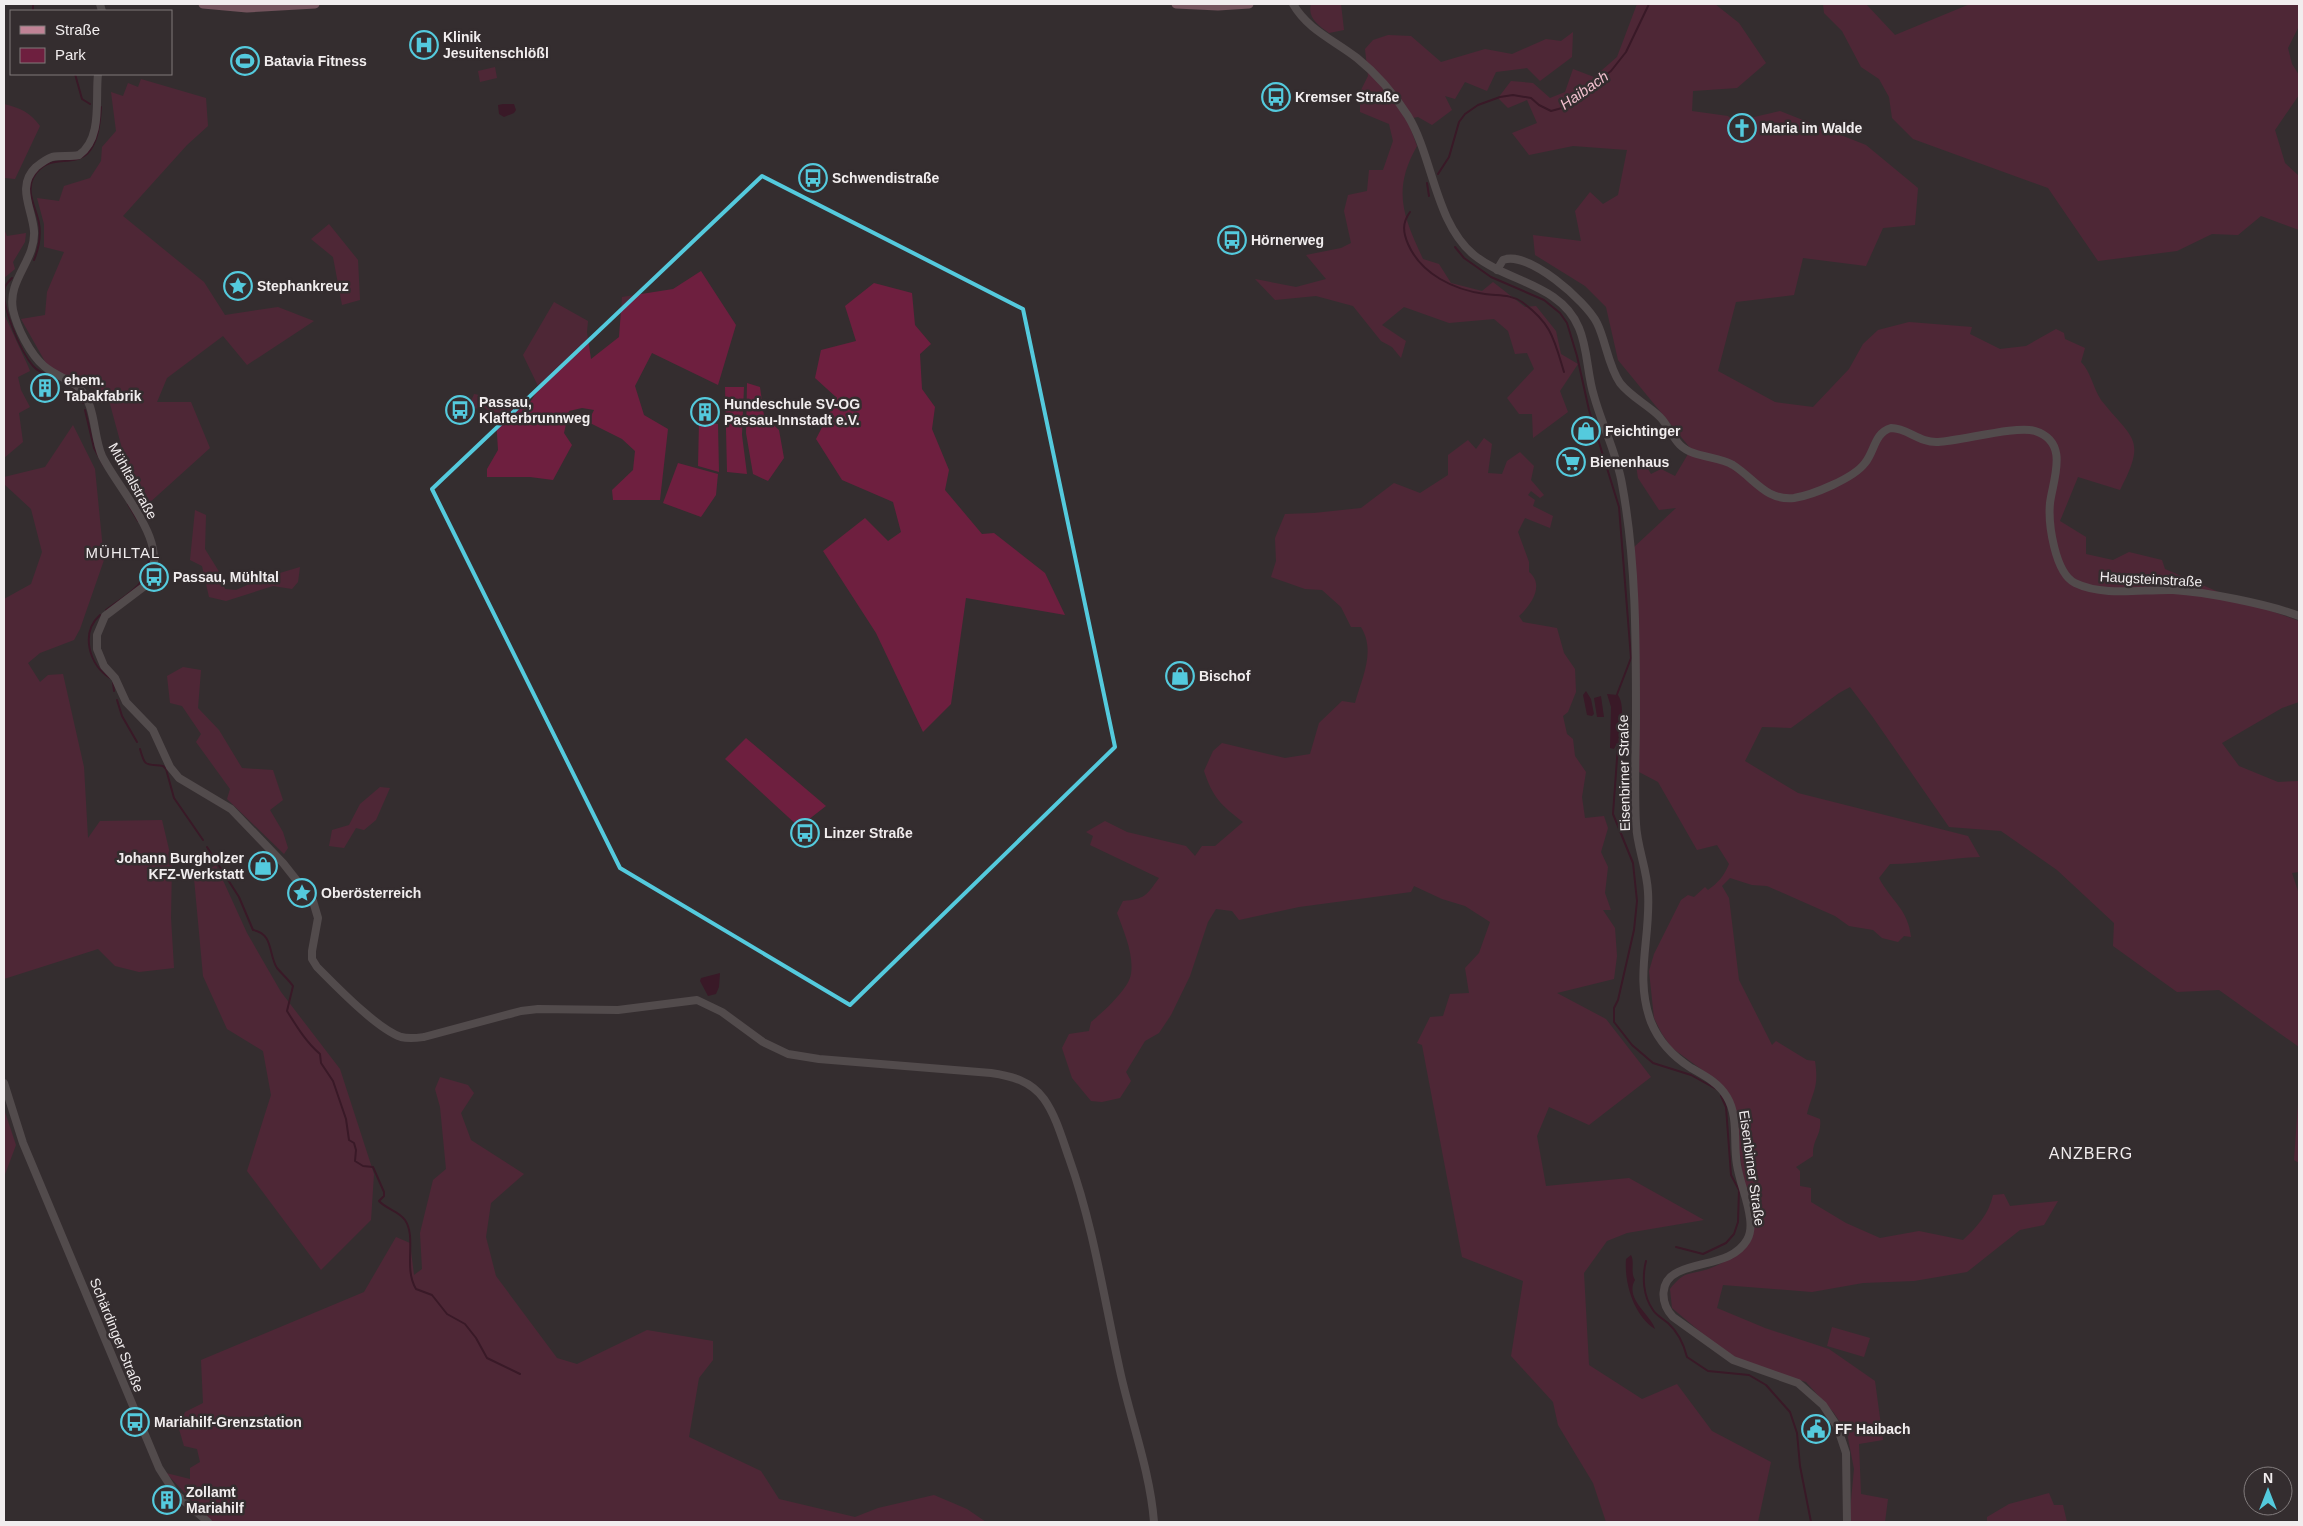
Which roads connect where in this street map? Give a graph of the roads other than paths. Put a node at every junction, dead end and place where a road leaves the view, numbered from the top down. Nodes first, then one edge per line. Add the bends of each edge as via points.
1 (203, 4) edge
2 (315, 4) edge
3 (1176, 4) edge
4 (1249, 4) edge
5 (1293, 4) edge
6 (98, 75) edge
7 (1497, 270) junction
8 (2299, 616) edge
9 (4, 1083) edge
10 (208, 1522) edge
11 (1154, 1522) edge
12 (1847, 1522) edge

1 - 2 main road via 247,8
3 - 4 main road
5 - 7 main road, Eisenbirner Straße via 1308,24 1365,64 1391,92 1410,120 1441,200 1462,242 1477,258
6 - 11 main road, Mühltalstraße via 97,110 88,146 79,155 53,157 43,162 27,178 26,199 34,232 33,245 14,284 13,310 43,366 80,389 89,406 102,455 140,516 152,542 154,563 151,578 105,616 97,634 97,649 126,702 153,730 170,767 179,778 231,809 293,874 316,909 317,929 312,959 317,967 371,1017 401,1037 424,1037 521,1011 618,1010 698,1000 722,1012 763,1042 788,1054 991,1073 1029,1084 1053,1116 1087,1211
7 - 8 main road, Haugsteinstraße via 1503,260 1512,259 1540,268 1552,277 1580,301 1596,322 1621,384 1661,418 1682,447 1732,465 1771,496 1806,495 1855,472 1866,462 1879,436 1891,428 1919,439 1938,442 2031,430 2048,438 2056,452 2058,466 2050,520 2061,569 2069,580 2102,590 2185,591 2253,603
7 - 12 main road, Eisenbirner Straße via 1546,292 1570,312 1582,338 1592,390 1617,463 1625,503 1634,609 1636,818 1649,897 1642,970 1645,999 1657,1034 1670,1051 1715,1083 1727,1097 1734,1120 1738,1171 1750,1217 1749,1236 1741,1247 1721,1259 1674,1274 1667,1280 1664,1304 1672,1317 1718,1351 1744,1365 1798,1382 1823,1405 1836,1426 1846,1453
9 - 10 main road, Schärdinger Straße via 23,1143 159,1468 175,1493

